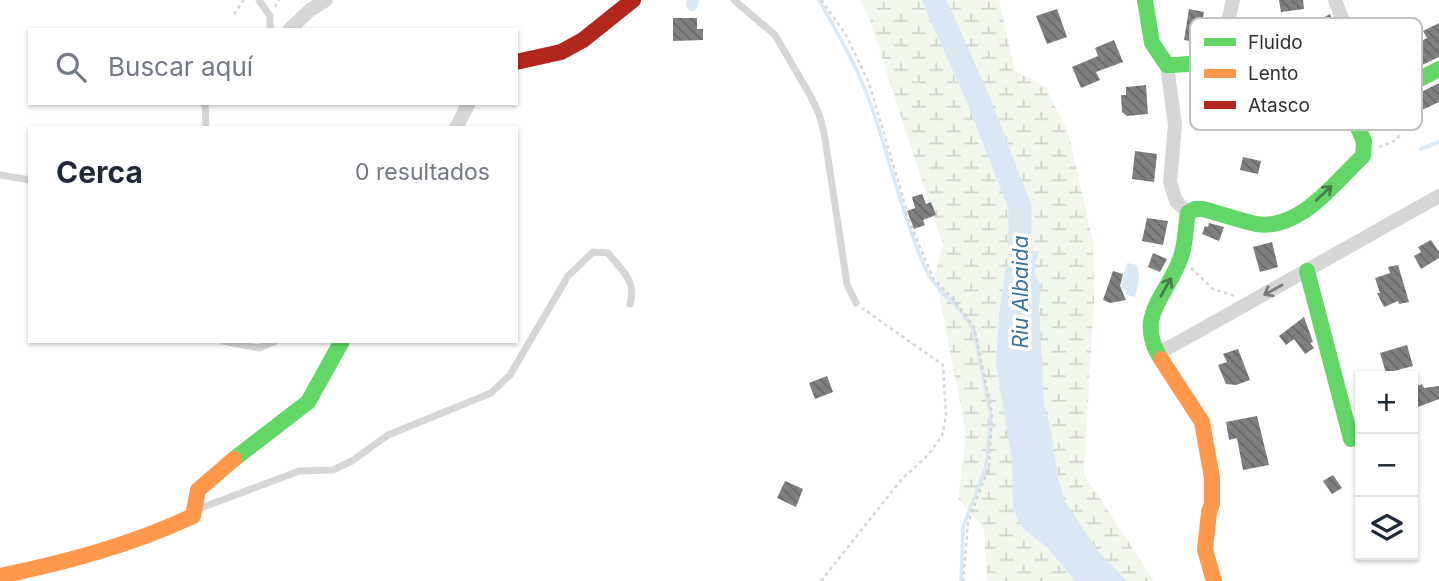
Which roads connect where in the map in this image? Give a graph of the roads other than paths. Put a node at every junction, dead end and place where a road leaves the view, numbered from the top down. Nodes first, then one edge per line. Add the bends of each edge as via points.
1 (259, 0) edge
2 (326, 0) edge
3 (633, 0) edge
4 (734, 0) edge
5 (1145, 0) edge
6 (1233, 0) edge
7 (1335, 0) edge
8 (1229, 18) edge
9 (1342, 18) edge
10 (270, 28) edge
11 (291, 28) edge
12 (518, 62) edge
13 (1167, 65) junction
14 (1190, 66) edge
15 (1439, 69) edge
16 (1422, 76) edge
17 (205, 105) edge
18 (469, 105) edge
19 (206, 126) edge
20 (457, 126) edge
21 (1359, 130) edge
22 (0, 175) edge
23 (28, 180) edge
24 (1439, 196) edge
25 (1188, 212) junction
26 (1307, 271) junction
27 (856, 303) road end
28 (630, 304) dead end
29 (233, 343) edge
30 (271, 343) edge
31 (340, 343) edge
32 (1154, 350) junction
33 (1350, 439) dead end
34 (194, 510) junction
35 (0, 576) edge
36 (1214, 581) edge

1 - 10 lane via 270,16
2 - 11 street
3 - 12 street via 561,52
4 - 27 lane via 775,35 819,114 847,284
5 - 13 street via 1155,52
6 - 8 street
7 - 9 street
13 - 14 street
13 - 25 street via 1175,125 1170,182 1176,201
15 - 16 street
17 - 19 lane
18 - 20 street
25 -> 21 street via 1203,209 1244,222 1291,220 1363,156 1366,144
22 - 23 lane
24 - 26 street
32 -> 25 street via 1149,324 1180,262
26 -> 32 street via 1172,346
26 - 33 street
28 - 34 lane via 634,292 628,278 608,253 593,252 568,276 510,375 491,393 388,435 333,470 299,471
29 - 30 lane via 259,348
31 - 34 street via 308,401 198,490
32 - 36 street via 1202,422 1206,436 1212,495 1205,550
34 - 35 street via 193,516 163,532 59,564

